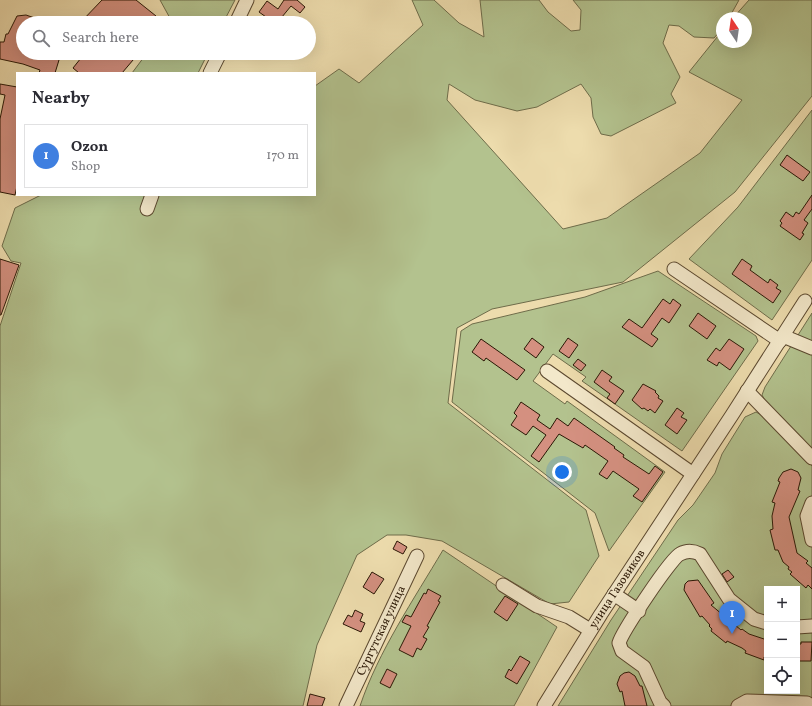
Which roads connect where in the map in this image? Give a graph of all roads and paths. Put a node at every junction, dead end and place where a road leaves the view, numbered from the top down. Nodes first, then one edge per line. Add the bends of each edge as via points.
1 (248, 0) edge
2 (240, 16) edge
3 (216, 60) edge
4 (210, 72) edge
5 (152, 196) edge
6 (147, 209) dead end
7 (674, 269) dead end
8 (805, 301) dead end
9 (781, 338) junction
10 (812, 348) edge
11 (546, 371) dead end
12 (747, 391) junction
13 (812, 458) edge
14 (693, 474) junction
15 (812, 503) edge
16 (812, 540) edge
17 (418, 556) dead end
18 (503, 585) dead end
19 (614, 594) junction
20 (639, 611) junction
21 (764, 622) edge
22 (800, 626) edge
23 (812, 626) edge
24 (590, 630) junction
25 (346, 706) edge
26 (544, 706) edge
27 (664, 706) edge
28 (738, 706) edge
29 (811, 706) edge

1 - 2 street
3 - 4 street
5 - 6 street
7 - 9 street
8 - 9 street, улица Газовиков
9 - 10 street
9 - 12 street, улица Газовиков
11 - 14 street
12 - 13 street
12 - 14 street, улица Газовиков
14 - 19 street, улица Газовиков
15 - 16 street via 807,516
17 - 25 street, Сургутская улица
18 - 24 street via 537,606 569,617
19 - 20 street
19 - 24 street, улица Газовиков
20 - 21 street via 675,558 681,553 693,551 703,557 729,599 754,619
20 - 27 street via 620,640 620,646 622,651 644,667
22 - 23 street
24 - 26 street, улица Газовиков
28 - 29 street via 747,701 807,702

